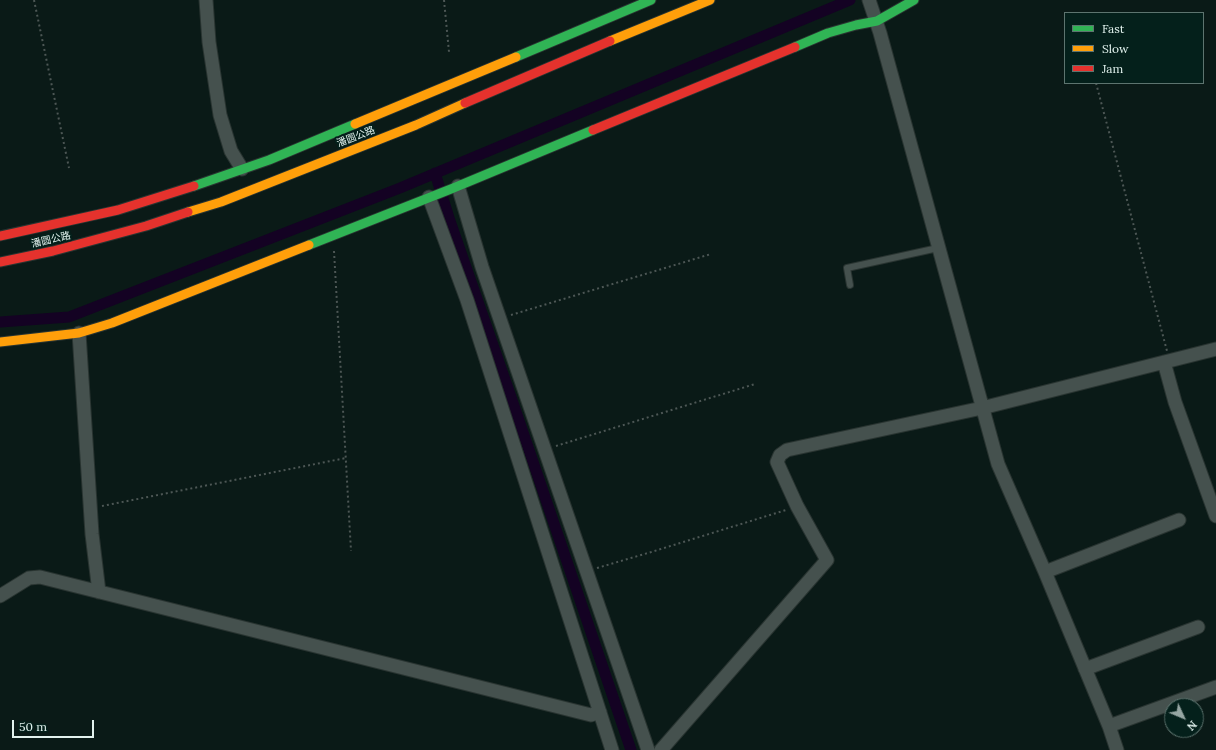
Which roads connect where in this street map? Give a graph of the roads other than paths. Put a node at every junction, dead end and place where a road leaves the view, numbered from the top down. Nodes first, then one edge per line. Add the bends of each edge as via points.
1 (206, 0) edge
2 (651, 0) edge
3 (710, 0) edge
4 (869, 0) edge
5 (914, 0) edge
6 (875, 18) junction
7 (242, 169) junction
8 (454, 188) junction
9 (431, 196) junction
10 (0, 236) edge
11 (938, 248) junction
12 (0, 262) edge
13 (850, 286) dead end
14 (79, 333) junction
15 (0, 342) edge
16 (1216, 349) edge
17 (1167, 361) junction
18 (982, 408) junction
19 (1216, 516) edge
20 (1179, 520) dead end
21 (1045, 572) junction
22 (99, 592) junction
23 (0, 596) edge
24 (1198, 627) dead end
25 (1085, 669) junction
26 (1216, 687) edge
27 (600, 712) junction
28 (1109, 726) junction
29 (612, 750) edge
30 (648, 750) edge
31 (661, 750) edge
32 (1117, 750) edge

1 - 7 street via 209,42 220,116 231,151
2 - 7 main road, 潘圆公路
3 - 12 main road, 潘圆公路 via 455,109 206,207 53,252
4 - 6 street
5 - 6 main road
6 - 8 main road via 828,33
6 - 11 street
7 - 10 main road, 潘圆公路 via 118,210
8 - 9 main road
8 - 30 street
9 - 14 main road via 112,323
9 - 27 street
11 - 13 lane via 847,268
11 - 18 street
14 - 15 main road
14 - 22 street via 92,534
16 - 17 street
17 - 18 street
17 - 19 street via 1175,402
18 - 21 street via 998,464
18 - 31 street via 787,450 780,455 777,462 797,506 827,560
20 - 21 street
21 - 25 street
22 - 23 street via 40,577 29,578
22 - 27 street via 591,715
24 - 25 street
25 - 28 street
26 - 28 street
27 - 29 street
28 - 32 street

